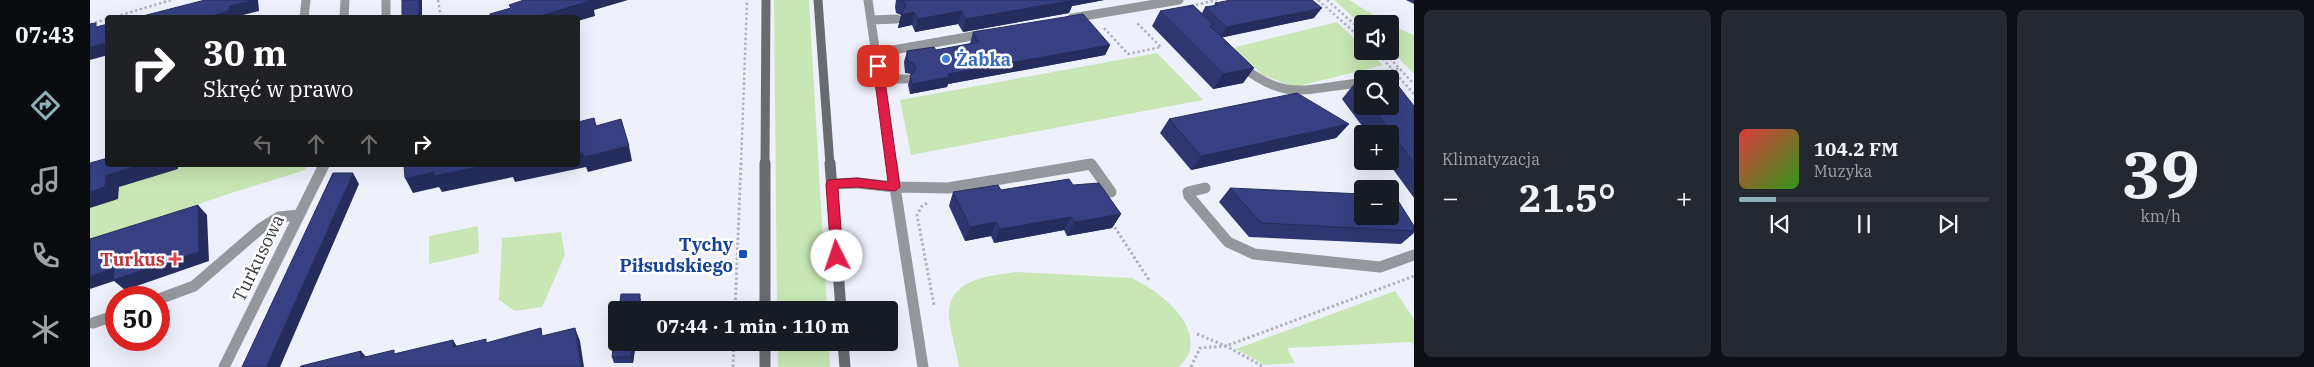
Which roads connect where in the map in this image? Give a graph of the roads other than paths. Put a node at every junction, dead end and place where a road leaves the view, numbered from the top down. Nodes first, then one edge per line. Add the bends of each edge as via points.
1 (306, 0) edge
2 (345, 0) edge
3 (386, 0) edge
4 (766, 0) edge
5 (818, 0) edge
6 (870, 0) edge
7 (1175, 1) edge
8 (1181, 10) edge
9 (304, 15) edge
10 (344, 15) edge
11 (386, 15) edge
12 (871, 20) junction
13 (897, 20) dead end
14 (1064, 20) edge
15 (998, 31) edge
16 (876, 52) junction
17 (1231, 57) edge
18 (880, 79) junction
19 (907, 79) dead end
20 (1354, 83) edge
21 (323, 167) edge
22 (832, 184) junction
23 (895, 187) junction
24 (1205, 188) dead end
25 (1111, 192) dead end
26 (299, 215) junction
27 (1414, 255) edge
28 (170, 295) edge
29 (765, 301) edge
30 (840, 301) edge
31 (105, 318) edge
32 (93, 323) dead end
33 (765, 351) edge
34 (844, 351) edge
35 (224, 367) edge
36 (764, 367) edge
37 (845, 367) edge
38 (923, 367) edge

1 - 9 street
2 - 10 street
3 - 11 street
4 - 29 main road
5 - 22 main road
6 - 12 street
7 - 8 street
7 - 14 street
12 - 13 street
12 - 16 street
15 - 16 street
16 - 18 street
17 - 20 street via 1253,77 1287,91 1301,92
18 - 19 street
18 - 23 street
21 - 26 street, Turkusowa
22 - 23 street
22 - 30 main road
23 - 25 street via 948,188 1091,164
23 - 38 street
24 - 27 street via 1188,192 1189,196 1228,242 1254,254 1380,267
26 - 28 street via 279,217 194,286
26 - 35 street, Turkusowa
31 - 32 street
33 - 36 main road
34 - 37 main road

